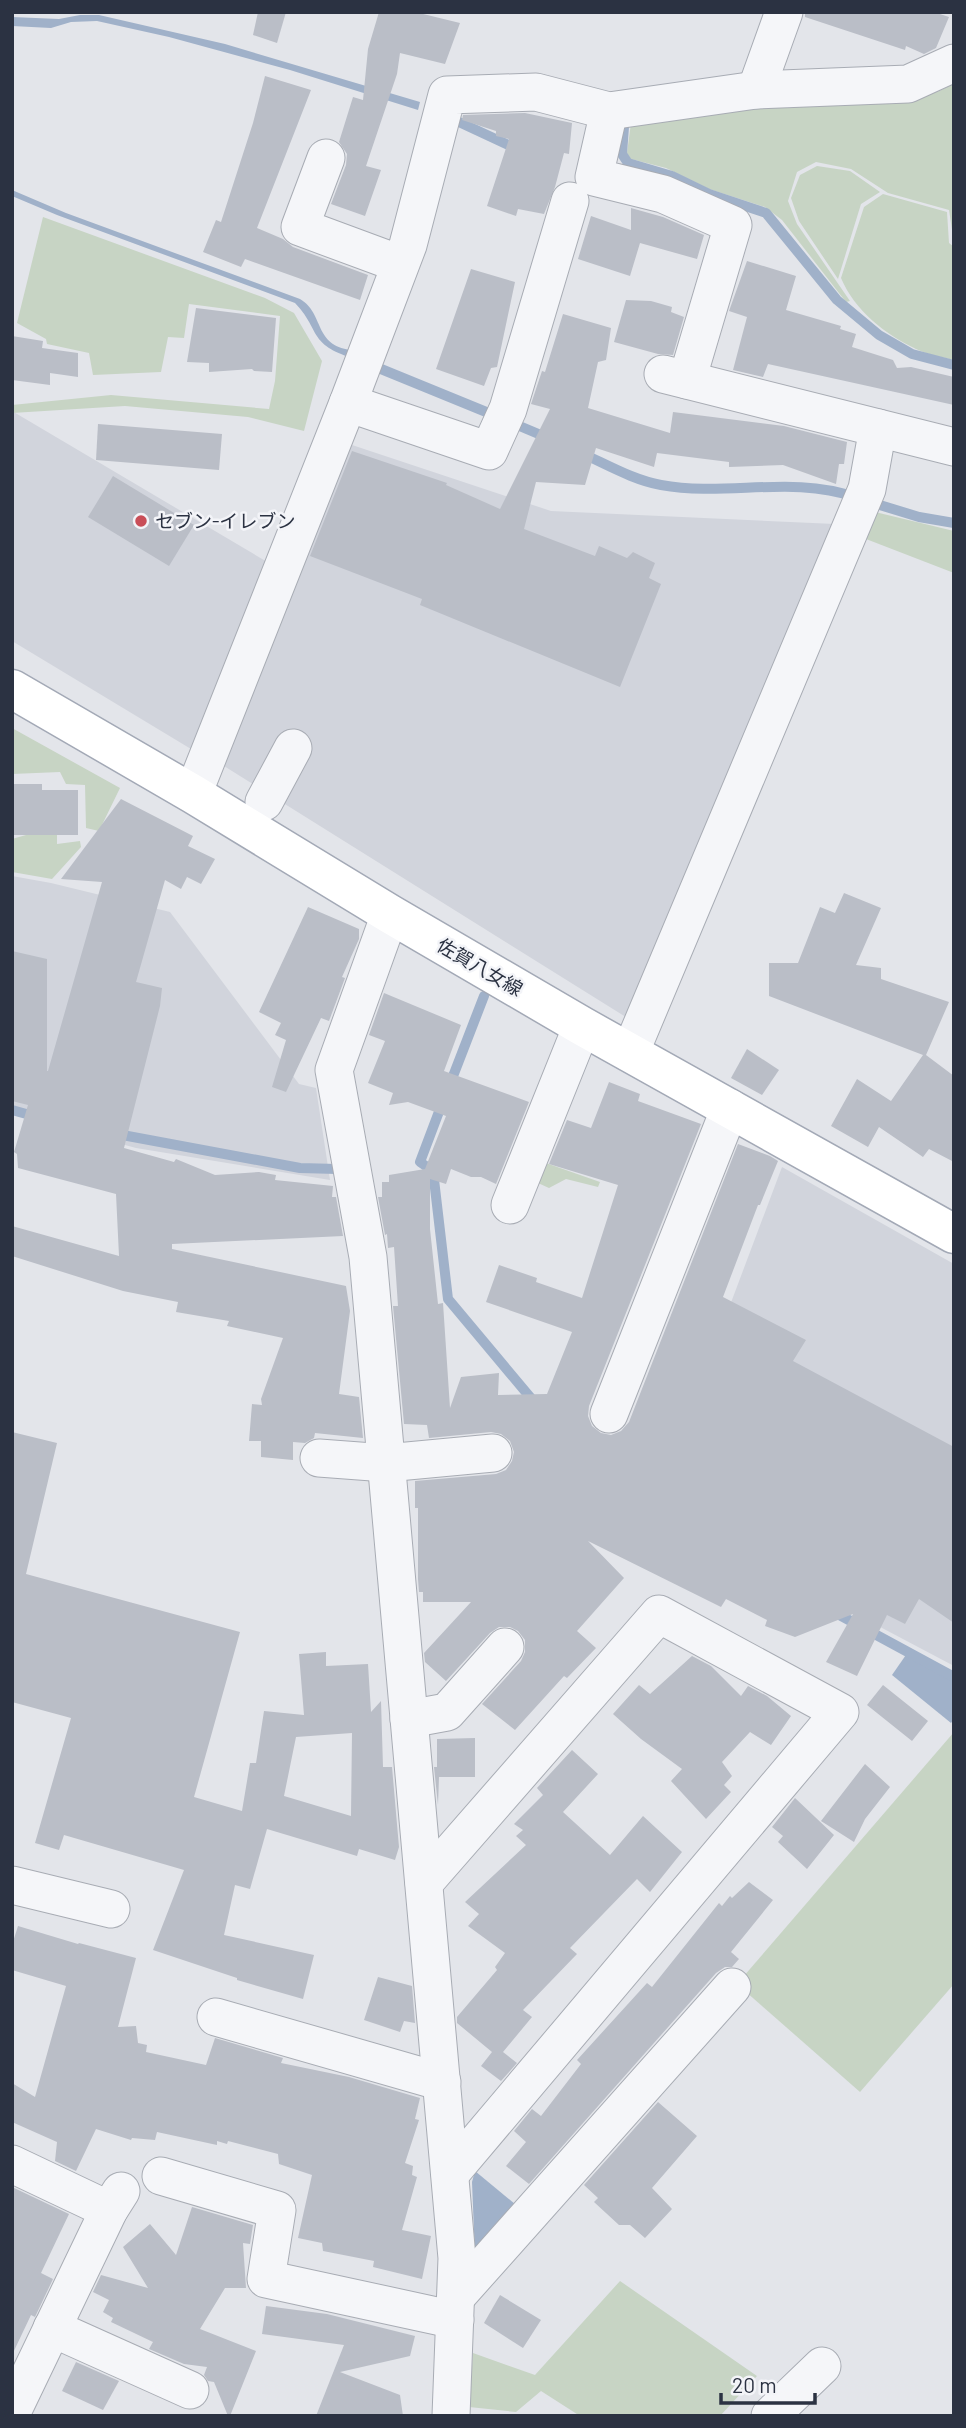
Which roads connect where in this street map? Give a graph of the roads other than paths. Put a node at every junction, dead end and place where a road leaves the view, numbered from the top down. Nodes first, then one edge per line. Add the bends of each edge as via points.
1 (784, 12) edge
2 (954, 63) edge
3 (756, 90) junction
4 (608, 111) junction
5 (326, 158) dead end
6 (570, 201) dead end
7 (401, 264) junction
8 (348, 403) junction
9 (878, 428) junction
10 (954, 447) edge
11 (12, 690) edge
12 (293, 748) dead end
13 (193, 794) junction
14 (264, 802) dead end
15 (390, 914) junction
16 (582, 1026) junction
17 (630, 1053) junction
18 (730, 1108) junction
19 (510, 1205) dead end
20 (954, 1234) edge
21 (609, 1414) dead end
22 (493, 1453) dead end
23 (319, 1458) dead end
24 (386, 1463) junction
25 (505, 1647) dead end
26 (409, 1719) junction
27 (424, 1883) junction
28 (12, 1885) edge
29 (111, 1909) dead end
30 (732, 1987) dead end
31 (216, 2017) dead end
32 (442, 2082) junction
33 (12, 2164) edge
34 (450, 2174) junction
35 (161, 2176) dead end
36 (455, 2309) junction
37 (52, 2328) junction
38 (822, 2366) dead end
39 (190, 2390) dead end
40 (12, 2412) edge
41 (451, 2416) edge
42 (770, 2416) edge

1 - 3 street
2 - 3 street via 908,84
3 - 4 street
4 - 7 street via 536,92 447,95
4 - 9 street via 594,177 663,194 733,225 674,377
5 - 7 street via 300,227
6 - 8 street via 508,410 489,451
7 - 8 street
8 - 13 street
9 - 10 street
9 - 17 street via 867,489
11 - 13 main road, 佐賀八女線
12 - 14 street
13 - 15 main road, 佐賀八女線
15 - 16 main road, 佐賀八女線
15 - 24 street via 334,1070 368,1257
16 - 17 main road, 佐賀八女線
16 - 19 street
17 - 18 main road, 佐賀八女線
18 - 20 main road, 佐賀八女線
18 - 21 street
22 - 24 street
23 - 24 street
24 - 26 street
25 - 26 street via 447,1712
26 - 27 street
27 - 32 street
27 - 34 street via 659,1614 840,1712
28 - 29 street
30 - 36 street
31 - 32 street
32 - 34 street
33 - 37 street via 115,2201
34 - 36 street via 457,2258
35 - 36 street via 277,2210 266,2279
36 - 41 street
37 - 39 street
37 - 40 street
38 - 42 street

